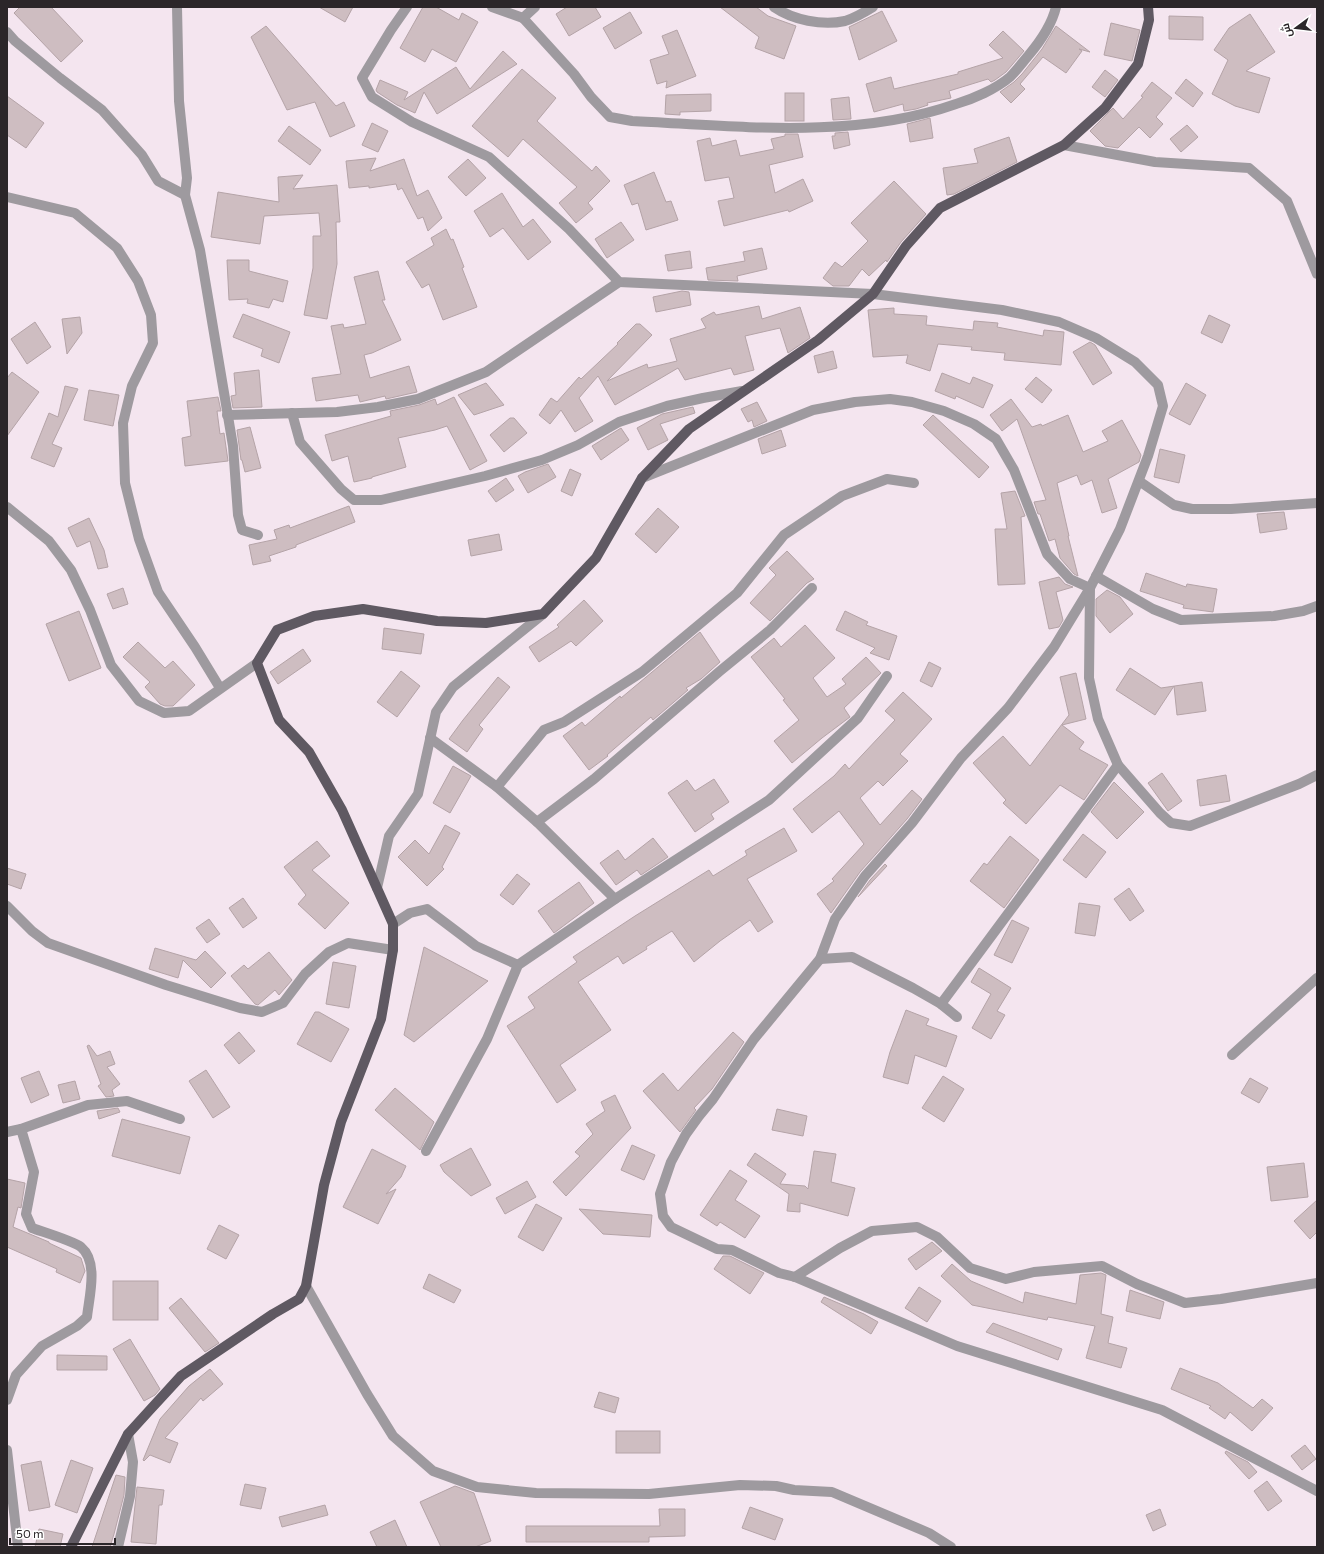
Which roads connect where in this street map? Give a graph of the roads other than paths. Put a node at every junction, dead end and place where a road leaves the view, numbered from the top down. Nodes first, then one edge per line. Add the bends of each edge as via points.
1 (177, 7) edge
2 (407, 7) edge
3 (492, 7) edge
4 (535, 7) edge
5 (774, 7) edge
6 (873, 7) edge
7 (1056, 7) edge
8 (1148, 7) edge
9 (523, 18) junction
10 (7, 32) edge
11 (1064, 145) junction
12 (185, 195) junction
13 (7, 197) edge
14 (1317, 274) edge
15 (619, 282) junction
16 (873, 294) junction
17 (742, 391) junction
18 (292, 413) junction
19 (227, 415) junction
20 (642, 478) junction
21 (1139, 481) junction
22 (914, 483) dead end
23 (1317, 503) edge
24 (7, 507) edge
25 (258, 535) dead end
26 (1096, 576) junction
27 (812, 588) dead end
28 (1090, 588) junction
29 (1317, 606) edge
30 (543, 614) junction
31 (257, 663) junction
32 (887, 676) dead end
33 (220, 688) junction
34 (430, 738) junction
35 (1118, 765) junction
36 (1317, 775) edge
37 (497, 787) junction
38 (537, 822) junction
39 (377, 888) junction
40 (614, 899) junction
41 (7, 906) edge
42 (393, 924) junction
43 (392, 950) junction
44 (820, 959) junction
45 (518, 965) junction
46 (1317, 978) edge
47 (941, 1004) junction
48 (957, 1017) dead end
49 (1232, 1055) dead end
50 (180, 1119) dead end
51 (20, 1129) junction
52 (7, 1132) edge
53 (426, 1151) dead end
54 (795, 1277) junction
55 (1317, 1283) edge
56 (306, 1286) junction
57 (7, 1400) edge
58 (128, 1434) junction
59 (7, 1450) edge
60 (1317, 1491) edge
61 (18, 1547) edge
62 (70, 1547) edge
63 (118, 1547) edge
64 (952, 1547) edge

1 - 12 street via 179,101 187,178
2 - 15 street via 362,78 372,97 412,122 489,157 569,229
3 - 9 street
4 - 9 street
5 - 6 street via 804,20 828,23 846,21
7 - 9 street via 1039,44 1009,77 976,98 937,111 890,121 785,128 632,121 610,117
8 - 11 main road via 1149,20 1138,64 1105,108
10 - 12 street via 102,110 142,155 158,181
11 - 14 street via 1155,162 1249,168 1287,201
11 - 16 main road via 940,208 906,246
12 - 19 street via 200,250
13 - 33 street via 75,214 117,248 138,281 151,315 153,343 132,386 123,423 125,483 139,539 158,592
15 - 16 street
15 - 18 street via 486,372 453,386 418,399 378,407 337,412
16 - 17 main road via 818,340
16 - 21 street via 1002,310 1059,322 1096,338 1135,362 1158,385 1163,406
17 - 18 street via 667,406 619,422 578,445 542,460 381,500 354,500 341,489 300,442
17 - 20 main road via 689,429
18 - 19 street
19 - 25 street via 233,446 238,515 242,530
20 - 28 street via 813,410 890,399 912,402 968,421 996,439 1014,470 1047,554 1070,579
20 - 30 main road via 596,558
21 - 23 street via 1174,505 1192,509
21 - 26 street via 1120,529
22 - 37 street via 887,479 842,496 784,535 736,593 648,667 564,722 544,730
24 - 33 street via 49,541 71,570 112,665 139,701 164,713 189,711
26 - 28 street
26 - 29 street via 1153,609 1181,620 1274,616
27 - 38 street via 770,630 594,779
28 - 35 street via 1089,678 1098,719
28 - 44 street via 1054,647 1008,708 961,758 912,823 865,876 835,919
30 - 31 main road via 486,623 437,621 363,609 314,616 277,630
30 - 34 street via 453,687 436,712
31 - 33 street
31 - 39 main road via 278,720 309,752 342,810
32 - 40 street via 858,718 769,800
34 - 37 street
34 - 39 street via 418,794 389,836
35 - 36 street via 1171,824 1190,826
35 - 47 street
37 - 38 street
38 - 40 street
39 - 42 main road
40 - 45 street
41 - 43 street via 48,943 166,985 240,1008 262,1012 283,1003 305,974 329,952 348,943
42 - 43 main road
42 - 45 street via 410,913 427,909 476,946
43 - 56 main road via 381,1019 341,1122 324,1185
44 - 47 street via 852,957
44 - 54 street via 754,1039 686,1134 671,1162 660,1194 663,1216 671,1227 717,1249 732,1250 779,1273
45 - 53 street via 487,1039
46 - 49 street
47 - 48 street
50 - 51 street via 128,1101 88,1105
51 - 52 street
51 - 57 street via 34,1172 26,1214 32,1228 80,1246 92,1266 87,1317 78,1326 42,1346 16,1375
54 - 55 street via 872,1231 917,1227 937,1237 970,1268 1006,1279 1034,1272 1102,1266 1137,1284 1185,1302 1221,1299
54 - 60 street via 957,1346 1162,1410
56 - 58 main road via 299,1299 181,1376
56 - 64 street via 393,1436 433,1471 477,1487 536,1493 649,1494 740,1485 832,1492 930,1533
58 - 62 main road
58 - 63 street via 133,1462 130,1496
59 - 61 street

